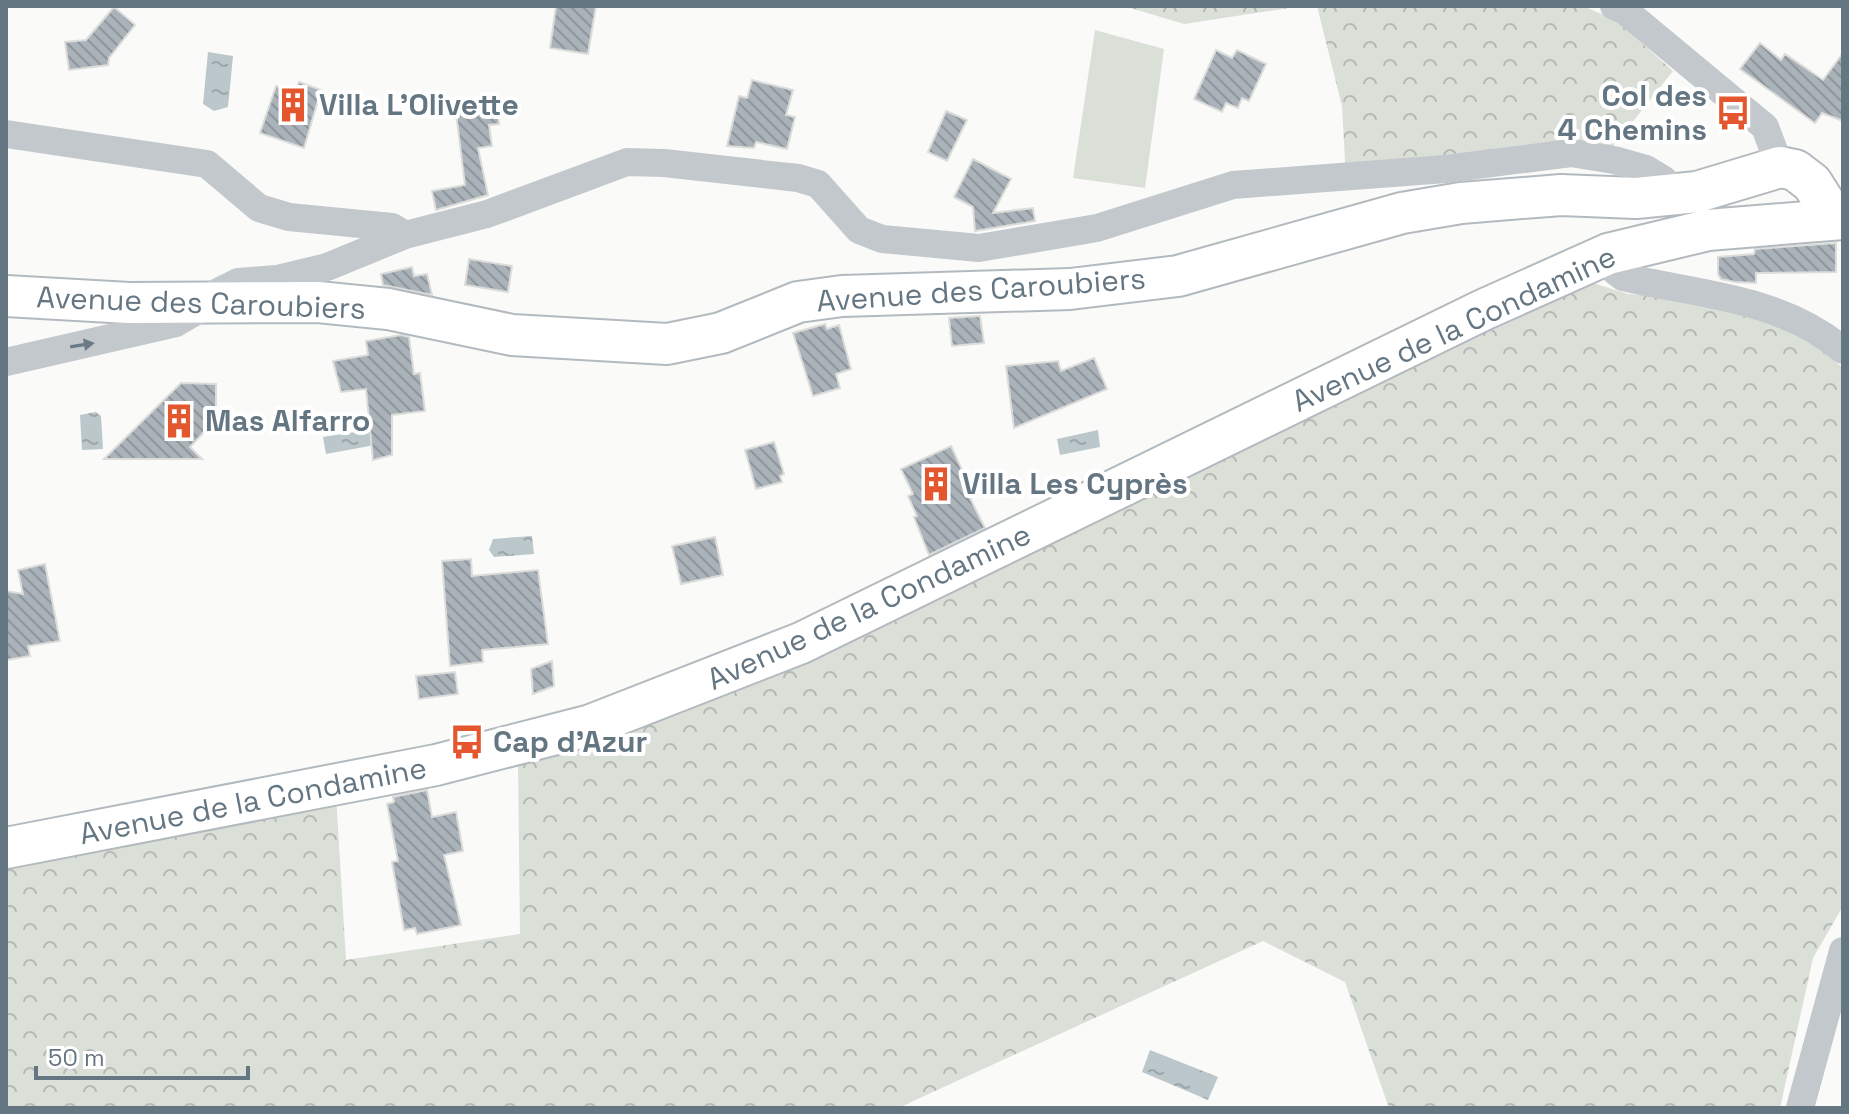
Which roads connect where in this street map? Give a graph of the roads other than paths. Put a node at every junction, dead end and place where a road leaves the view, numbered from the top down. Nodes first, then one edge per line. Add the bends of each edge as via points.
1 (1614, 6) edge
2 (6, 134) edge
3 (1780, 167) junction
4 (1668, 196) junction
5 (1836, 219) edge
6 (405, 235) junction
7 (1608, 254) junction
8 (6, 296) edge
9 (208, 304) junction
10 (1843, 350) edge
11 (6, 362) edge
12 (6, 848) edge
13 (1843, 951) edge
14 (1800, 1108) edge

1 - 3 street via 1765,127
2 - 6 street via 207,164 259,208 289,217 392,227
3 - 4 main road, Avenue des Caroubiers
3 - 5 main road via 1795,170 1812,183
4 - 6 street via 1664,180 1646,169 1571,153 1446,169 1233,185 1097,228 979,248 882,239 859,230 818,184 798,178 627,162 487,214
4 - 9 main road, Avenue des Caroubiers via 1561,195 1461,203 1402,213 1178,276 1070,289 812,300 721,333 667,344 512,335 388,309 332,304
5 - 7 main road, Avenue de la Condamine via 1708,230
6 - 9 street via 327,267 238,282 216,293
7 - 10 street via 1623,277 1780,311
7 - 12 main road, Avenue de la Condamine via 801,643 676,694 591,725 436,765
8 - 9 main road, Avenue des Caroubiers
11 -> 9 street via 176,323
13 - 14 street

